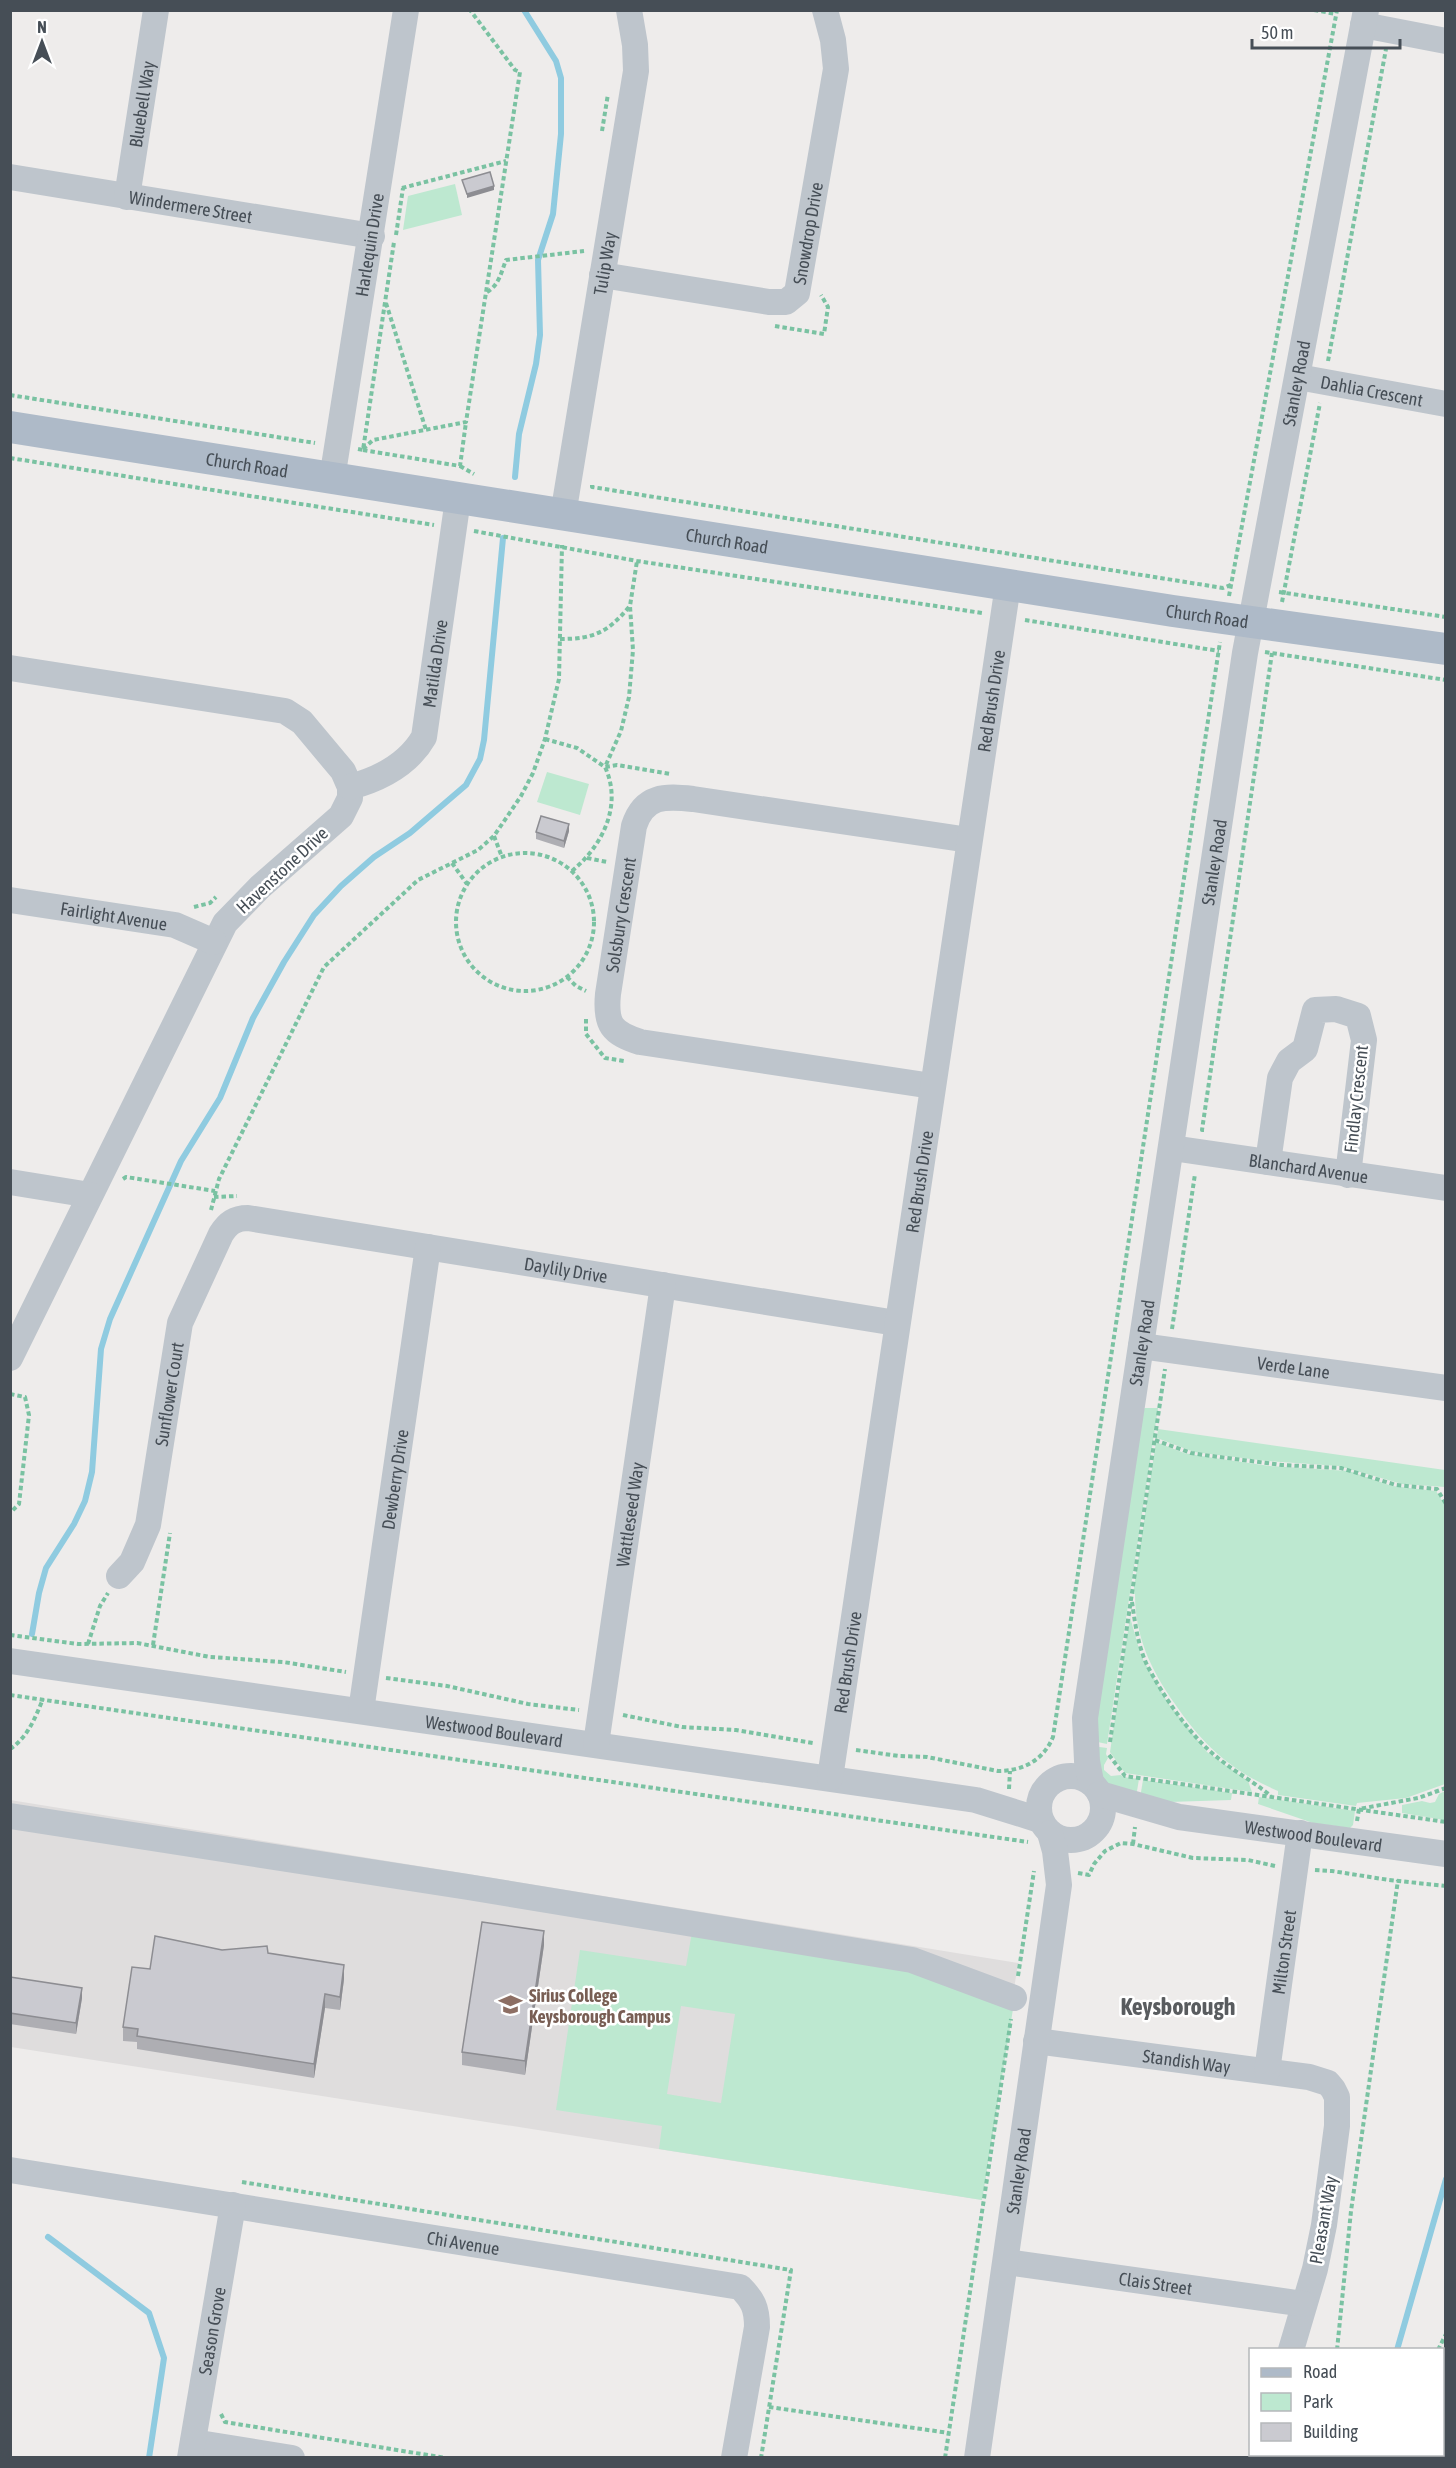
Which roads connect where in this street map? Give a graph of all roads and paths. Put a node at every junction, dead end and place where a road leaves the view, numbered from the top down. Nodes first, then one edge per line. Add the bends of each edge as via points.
1 (156, 10) edge
2 (406, 10) edge
3 (470, 10) edge
4 (629, 10) edge
5 (825, 10) edge
6 (1314, 10) edge
7 (1336, 12) edge
8 (1365, 18) edge
9 (1390, 30) junction
10 (1446, 40) edge
11 (506, 161) junction
12 (10, 177) edge
13 (377, 195) junction
14 (128, 197) junction
15 (372, 236) junction
16 (585, 250) dead end
17 (602, 275) junction
18 (365, 276) junction
19 (486, 293) junction
20 (1298, 377) junction
21 (1324, 381) junction
22 (10, 395) edge
23 (1446, 404) edge
24 (466, 423) junction
25 (10, 427) edge
26 (426, 430) junction
27 (338, 447) junction
28 (10, 458) edge
29 (460, 466) junction
30 (484, 476) dead end
31 (332, 479) junction
32 (584, 483) junction
33 (456, 514) junction
34 (563, 515) junction
35 (636, 561) dead end
36 (1232, 584) junction
37 (1008, 585) junction
38 (1258, 588) junction
39 (1283, 593) junction
40 (630, 606) junction
41 (1446, 617) edge
42 (1261, 635) junction
43 (560, 639) junction
44 (1446, 650) edge
45 (10, 668) edge
46 (545, 739) junction
47 (604, 767) junction
48 (675, 774) dead end
49 (350, 787) junction
50 (495, 836) junction
51 (969, 840) junction
52 (502, 857) junction
53 (452, 863) junction
54 (572, 871) junction
55 (467, 884) junction
56 (219, 895) dead end
57 (10, 900) edge
58 (184, 906) dead end
59 (214, 942) junction
60 (567, 977) junction
61 (588, 1002) dead end
62 (587, 1012) dead end
63 (628, 1062) dead end
64 (932, 1086) junction
65 (1213, 1131) dead end
66 (1172, 1148) junction
67 (1198, 1152) junction
68 (1268, 1162) junction
69 (1348, 1175) junction
70 (145, 1180) dead end
71 (10, 1182) edge
72 (1446, 1188) edge
73 (215, 1191) junction
74 (90, 1195) junction
75 (214, 1197) junction
76 (238, 1208) junction
77 (208, 1220) dead end
78 (428, 1247) junction
79 (663, 1285) junction
80 (896, 1323) junction
81 (1141, 1346) junction
82 (1168, 1350) junction
83 (10, 1358) edge
84 (1446, 1388) edge
85 (10, 1394) edge
86 (1155, 1440) junction
87 (1437, 1489) junction
88 (1446, 1489) edge
89 (1446, 1504) edge
90 (10, 1513) edge
91 (171, 1527) dead end
92 (119, 1576) joint
93 (1132, 1595) junction
94 (10, 1635) edge
95 (88, 1644) junction
96 (153, 1645) junction
97 (10, 1660) edge
98 (366, 1675) junction
99 (10, 1695) edge
100 (43, 1699) junction
101 (361, 1711) junction
102 (600, 1712) junction
103 (1085, 1718) junction
104 (596, 1744) junction
105 (834, 1746) junction
106 (10, 1749) edge
107 (830, 1778) junction
108 (1050, 1784) junction
109 (1096, 1788) junction
110 (1446, 1788) edge
111 (1272, 1797) junction
112 (976, 1800) junction
113 (1359, 1809) junction
114 (10, 1816) edge
115 (1179, 1817) junction
116 (1446, 1822) edge
117 (1041, 1833) junction
118 (1090, 1833) junction
119 (1300, 1833) junction
120 (1446, 1854) edge
121 (1296, 1870) junction
122 (1061, 1875) junction
123 (1398, 1880) junction
124 (1446, 1886) edge
125 (1014, 1998) junction
126 (1036, 2042) junction
127 (1267, 2071) junction
128 (1333, 2089) joint
129 (10, 2170) edge
130 (232, 2205) junction
131 (1007, 2262) junction
132 (1305, 2304) junction
133 (1446, 2334) edge
134 (1291, 2348) edge
135 (1337, 2348) edge
136 (1439, 2348) edge
137 (222, 2404) dead end
138 (770, 2407) dead end
139 (949, 2433) junction
140 (192, 2450) edge
141 (292, 2457) edge
142 (446, 2457) edge
143 (734, 2457) edge
144 (945, 2457) edge
145 (977, 2457) edge

1 - 14 street, Bluebell Way
2 - 13 street, Harlequin Drive
3 - 11 path via 520,72
4 - 17 street, Tulip Way via 636,71
5 - 17 street, Snowdrop Drive via 836,69 797,293 786,302 770,302
6 - 7 path
7 - 36 path
8 - 9 street
8 - 20 street, Stanley Road
9 - 10 street
9 - 21 path
11 - 13 path
11 - 19 path
12 - 14 street, Windermere Street
13 - 15 street, Harlequin Drive
14 - 15 street, Windermere Street
15 - 18 street, Harlequin Drive
16 - 19 path via 506,260 499,281
17 - 32 street, Tulip Way
18 - 26 path via 379,279
18 - 27 street, Harlequin Drive
19 - 24 path
20 - 21 street, Dahlia Crescent
20 - 38 street, Stanley Road
21 - 23 street, Dahlia Crescent
21 - 39 path
22 - 27 path
24 - 26 path
24 - 29 path
25 - 31 main road, Church Road
26 - 29 path via 373,440 363,450
27 - 31 street, Harlequin Drive
28 - 33 path
29 - 30 path
31 - 33 main road, Church Road
32 - 34 street, Tulip Way
32 - 36 path via 1223,588
33 - 34 main road, Church Road
33 - 43 path via 562,545
33 - 49 street, Matilda Drive via 424,737 408,758 391,771
34 - 37 main road, Church Road
35 - 40 path
36 - 38 path
36 - 42 path
37 - 42 main road, Church Road
37 - 51 street, Red Brush Drive
38 - 39 path
38 - 42 street, Stanley Road
39 - 41 path
39 - 42 path
40 - 43 path via 616,623 597,634
40 - 47 path via 633,650 629,697 621,731
42 - 44 main road, Church Road
42 - 65 path via 1202,1130
42 - 66 street, Stanley Road
42 - 105 path via 1053,1737 1044,1753 1021,1768 998,1771 950,1760
43 - 46 path via 559,679
45 - 49 street via 285,711 302,722 343,771
46 - 47 path via 577,748
46 - 50 path via 525,788
47 - 48 path via 617,765
47 - 54 path via 612,788 606,827 587,858
49 - 59 street, Havenstone Drive via 350,798 341,816 238,908
50 - 52 path
50 - 53 path
51 - 64 street, Red Brush Drive
51 - 64 street, Solsbury Crescent via 693,799 656,799 641,809 634,826 610,983 609,1022 616,1032 640,1042
52 - 54 path via 539,854
52 - 55 path via 482,868
53 - 55 path
53 - 73 path via 418,880 324,967
54 - 60 path via 585,887 594,926 581,963
55 - 60 path via 458,904 456,925 460,946 478,972 505,988 527,991 548,988
56 - 58 path via 196,908
57 - 59 street, Fairlight Avenue via 175,925
59 - 74 street, Havenstone Drive
60 - 61 path via 590,992
62 - 63 path via 585,1029 597,1049 605,1058
64 - 80 street, Red Brush Drive
66 - 67 street, Blanchard Avenue
66 - 81 street, Stanley Road
67 - 68 street, Blanchard Avenue
67 - 82 path
68 - 69 street, Blanchard Avenue
68 - 69 street, Findlay Crescent via 1280,1078 1289,1061 1305,1049 1315,1010 1336,1009 1358,1016 1364,1040
69 - 72 street, Blanchard Avenue
70 - 73 path
71 - 74 street
73 - 75 path
74 - 83 street, Havenstone Drive
75 - 76 path
75 - 77 path
76 - 78 street, Daylily Drive via 248,1218
76 - 92 street, Sunflower Court via 221,1234 180,1323 148,1525 132,1562
78 - 79 street, Daylily Drive
78 - 98 street, Dewberry Drive
79 - 80 street, Daylily Drive
79 - 102 street, Wattleseed Way
80 - 105 street, Red Brush Drive
81 - 82 street, Verde Lane
81 - 103 street, Stanley Road
82 - 84 street, Verde Lane
82 - 86 path
85 - 90 path via 26,1397 29,1415 19,1504
86 - 87 path via 1191,1453 1282,1465 1341,1467 1396,1485
86 - 93 path
87 - 88 path
87 - 89 path
91 - 96 path
92 - 95 path via 100,1606
93 - 111 path via 1135,1625 1147,1664 1182,1718 1217,1758
93 - 111 path via 1108,1753 1125,1776
94 - 95 path
95 - 96 path
96 - 98 path via 210,1657 283,1662
97 - 101 street, Westwood Boulevard
98 - 101 street, Dewberry Drive
98 - 102 path via 447,1686 528,1704
99 - 100 path
100 - 106 path via 21,1742
100 - 117 path via 1028,1841
101 - 104 street, Westwood Boulevard
102 - 104 street, Wattleseed Way
102 - 105 path
103 - 108 street, Stanley Road
103 - 109 street, Stanley Road via 1087,1761
104 - 107 street, Westwood Boulevard
105 - 107 street, Red Brush Drive
107 - 112 street, Westwood Boulevard
108 - 109 street via 1074,1775
108 - 112 street, Westwood Boulevard via 1008,1798
108 - 117 street via 1038,1809
109 - 115 street, Westwood Boulevard
109 - 118 street via 1103,1813
110 - 113 path via 1418,1798
111 - 113 path
112 - 117 street, Westwood Boulevard
113 - 116 path
114 - 125 street via 912,1960
115 - 118 street, Westwood Boulevard via 1136,1819
115 - 119 street, Westwood Boulevard
117 - 118 street via 1066,1840
117 - 122 street, Stanley Road
118 - 122 street, Stanley Road
119 - 120 street, Westwood Boulevard
119 - 121 street, Milton Street
121 - 122 path via 1248,1860 1193,1858 1121,1843 1105,1851 1089,1875
121 - 123 path via 1332,1870
121 - 127 street, Milton Street
122 - 125 path via 1035,1865
122 - 126 street, Stanley Road
123 - 124 path
123 - 135 path via 1351,2211
125 - 139 path
126 - 127 street, Standish Way
126 - 131 street, Stanley Road
127 - 128 street, Standish Way via 1318,2079
128 - 132 street, Pleasant Way via 1337,2097 1337,2126 1326,2214
129 - 130 street, Chi Avenue
130 - 140 street, Season Grove
130 - 143 street, Chi Avenue via 740,2287 757,2310 758,2327
131 - 132 street, Clais Street
131 - 145 street, Stanley Road
132 - 134 street, Pleasant Way
133 - 136 path
137 - 142 path via 220,2416 225,2422
138 - 139 path
139 - 144 path
140 - 141 street

